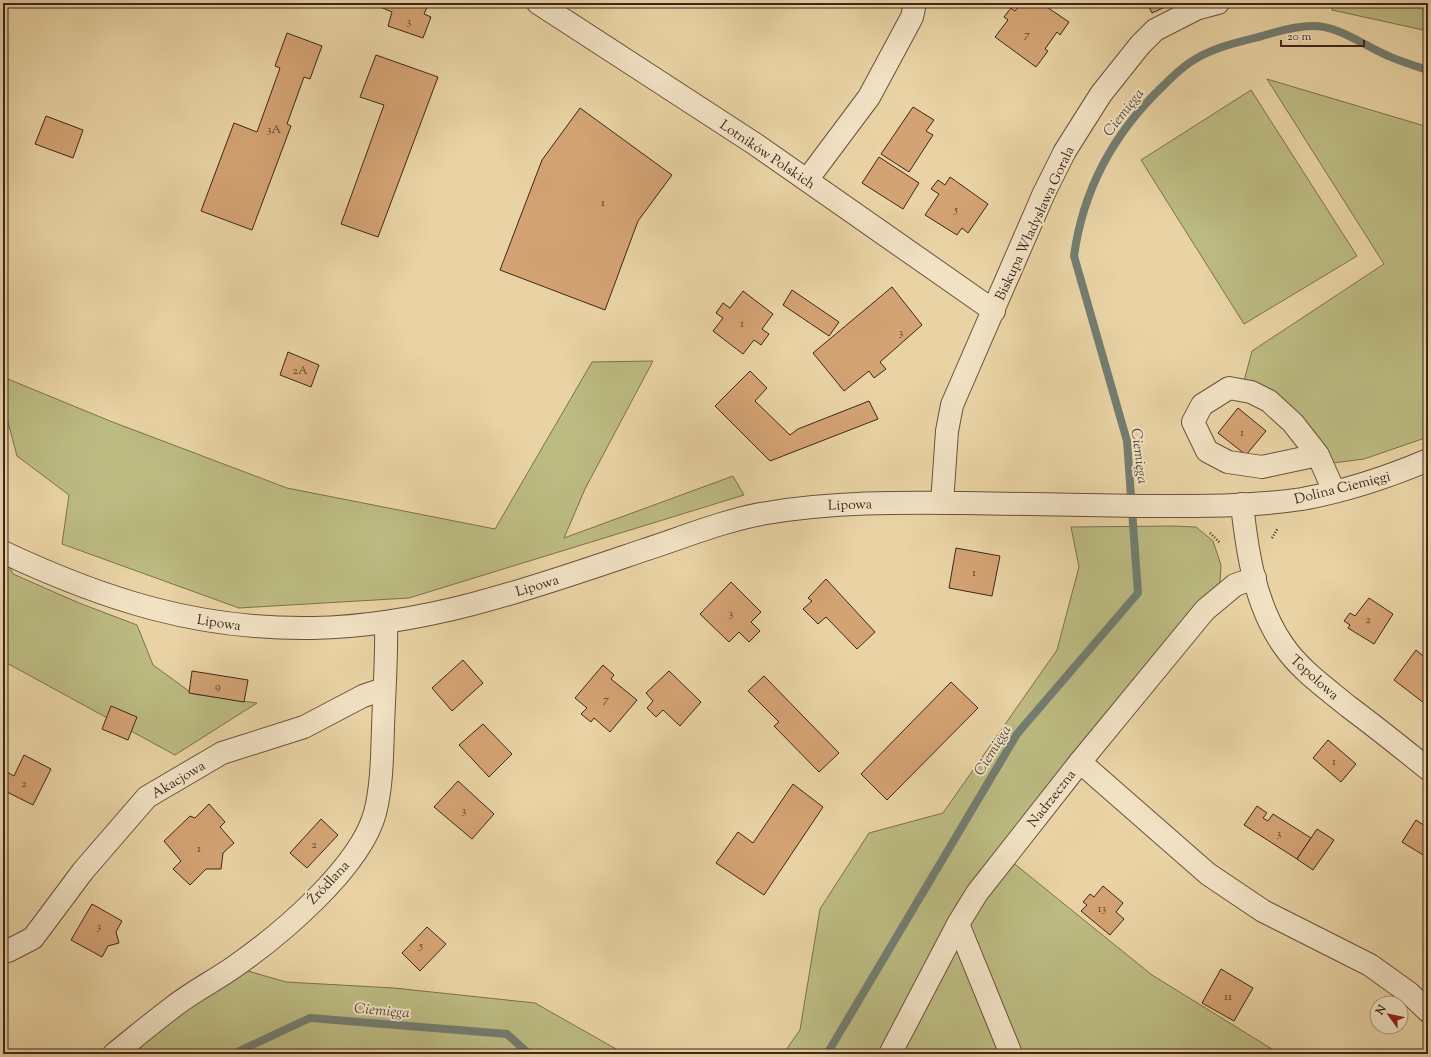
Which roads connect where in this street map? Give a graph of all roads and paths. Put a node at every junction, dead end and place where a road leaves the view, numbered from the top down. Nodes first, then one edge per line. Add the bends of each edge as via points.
1 (538, 3) edge
2 (915, 3) edge
3 (1218, 3) edge
4 (807, 180) junction
5 (994, 311) junction
6 (1318, 455) junction
7 (1428, 460) edge
8 (1334, 491) junction
9 (942, 503) junction
10 (1242, 504) junction
11 (1078, 505) joint
12 (3, 552) edge
13 (1255, 578) junction
14 (386, 622) junction
15 (384, 689) junction
16 (1080, 762) junction
17 (1428, 769) edge
18 (958, 924) junction
19 (3, 949) edge
20 (1428, 1012) edge
21 (114, 1054) edge
22 (890, 1054) edge
23 (1011, 1054) edge

1 - 4 street, Lotników Polskich
2 - 4 street via 912,18 869,97
3 - 5 street, Biskupa Władysława Gorala via 1196,9 1155,30 1101,94 1061,158
4 - 5 street, Lotników Polskich
5 - 9 street, Biskupa Władysława Gorala via 952,405 947,431
6 - 6 street via 1269,401 1251,392 1229,388 1202,405 1193,422 1207,451 1228,462 1262,467
6 - 8 street
7 - 8 street, Dolina Ciemięgi
8 - 10 street, Dolina Ciemięgi via 1299,499
9 - 11 street, Lipowa
9 - 14 street, Lipowa via 817,506 764,513 486,600
10 - 11 street, Dolina Ciemięgi
10 - 13 street, Topolowa
12 - 14 street, Lipowa via 92,590 146,608 184,617 274,628 315,628
13 - 16 street, Nadrzeczna via 1235,585 1205,610
13 - 17 street, Topolowa via 1267,618 1292,658
14 - 15 street, Źródlana
15 - 19 street, Akacjowa via 363,696 304,727 222,753 147,797 83,871 33,938 8,951
15 - 21 street, Źródlana via 381,776 375,813 362,842 347,863 311,902 270,939 234,967 173,1006
16 - 18 street, Nadrzeczna via 976,894
16 - 20 street via 1208,874 1263,911 1370,965 1409,993
18 - 22 street, Nadrzeczna
18 - 23 street

